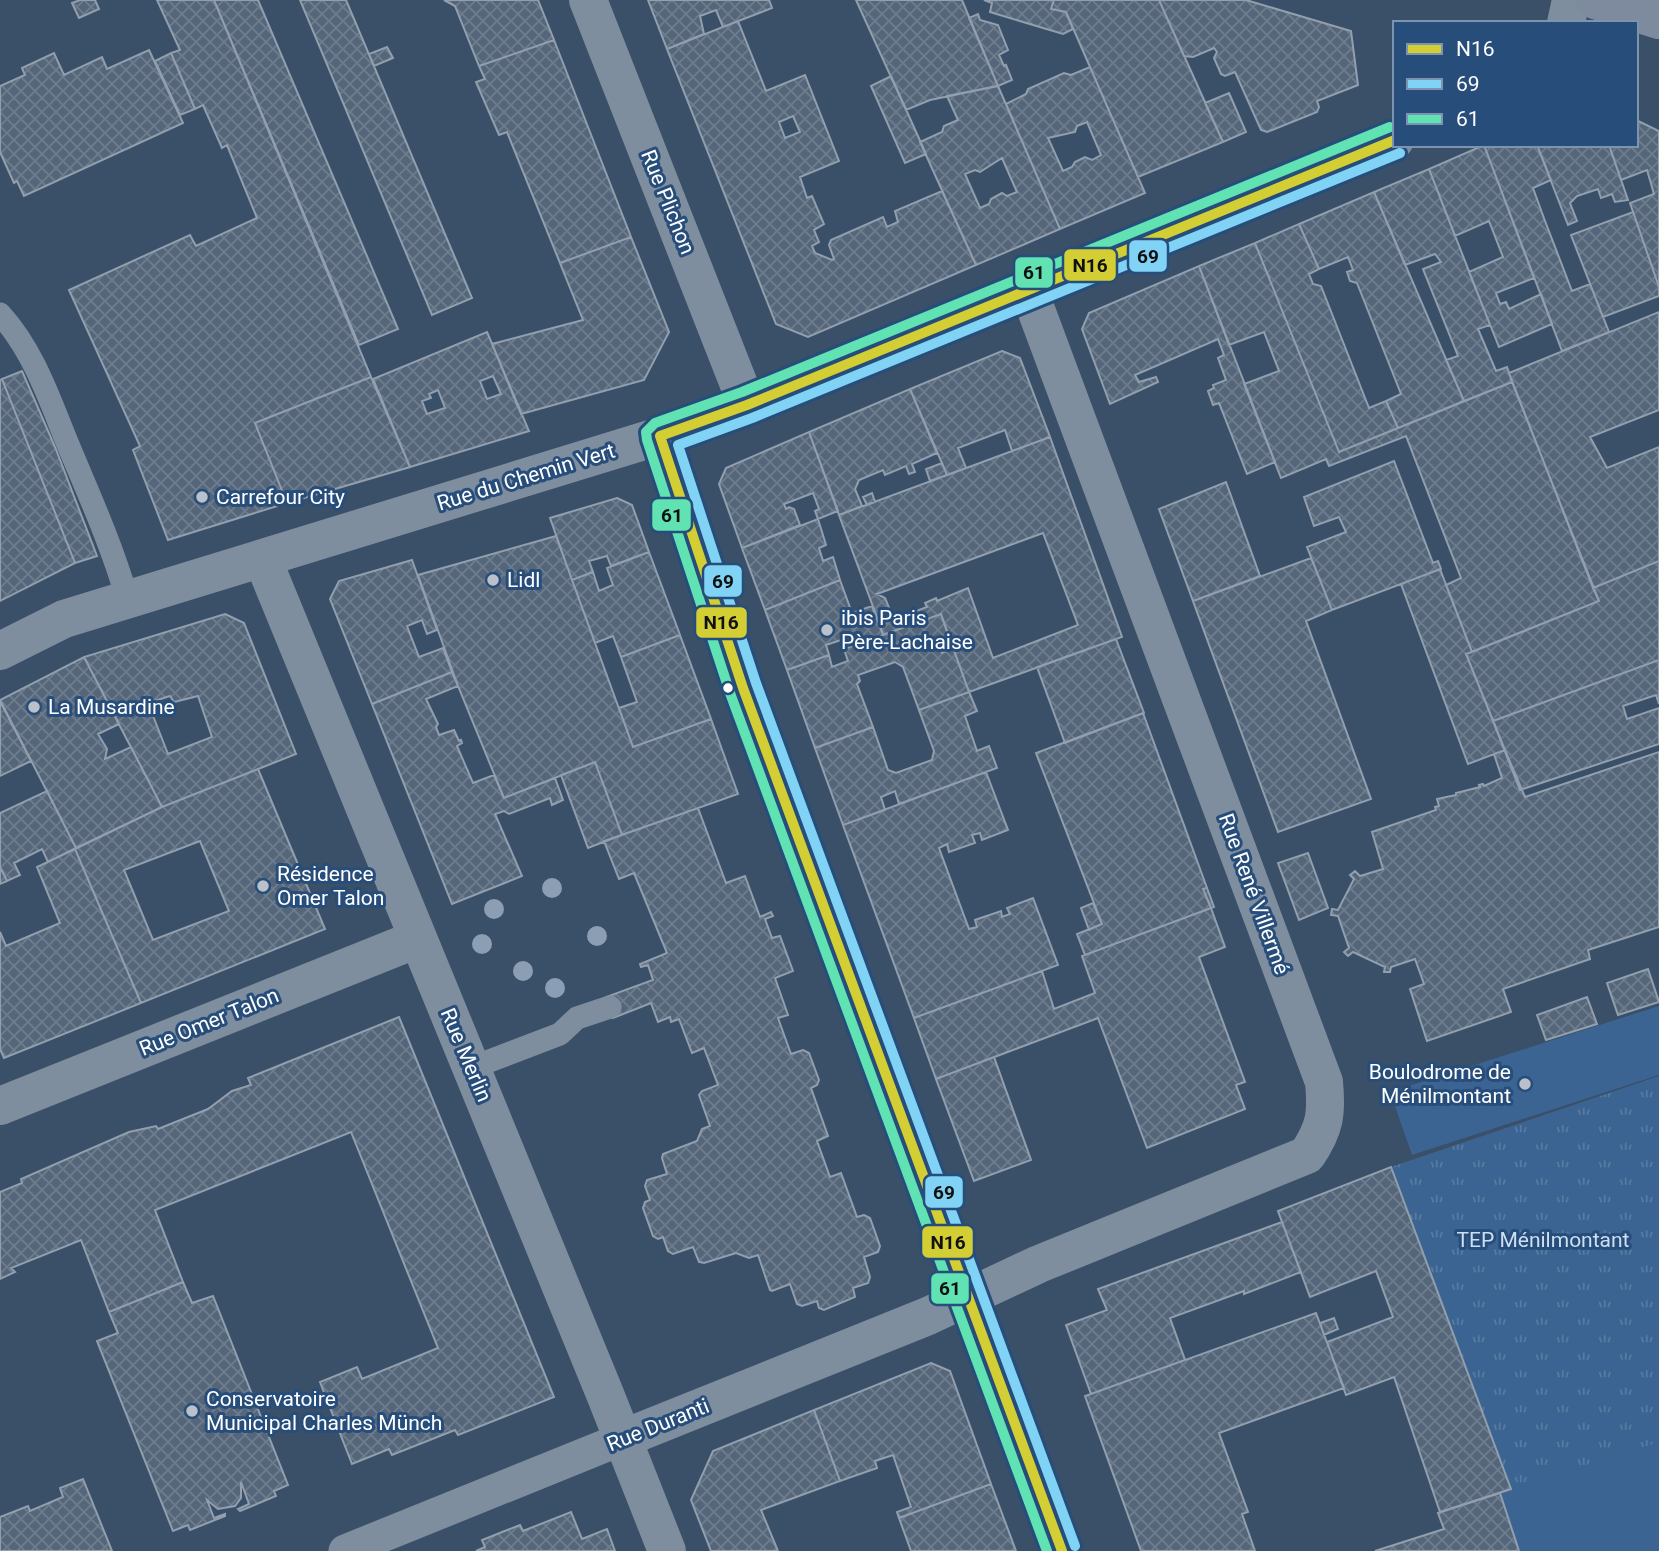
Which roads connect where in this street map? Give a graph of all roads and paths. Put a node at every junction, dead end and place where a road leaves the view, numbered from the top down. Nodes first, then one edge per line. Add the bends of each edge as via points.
1 (588, 0) edge
2 (1571, 0) edge
3 (1595, 0) edge
4 (1659, 20) edge
5 (1566, 21) edge
6 (1393, 141) edge
7 (1029, 291) junction
8 (0, 314) edge
9 (747, 405) junction
10 (660, 436) junction
11 (263, 559) junction
12 (127, 598) junction
13 (0, 651) edge
14 (417, 939) junction
15 (610, 1007) dead end
16 (471, 1068) junction
17 (0, 1105) edge
18 (969, 1297) junction
19 (622, 1439) junction
20 (345, 1551) edge
21 (667, 1551) edge
22 (1062, 1551) edge

1 - 9 street, Rue Plichon
2 - 5 street
3 - 4 main road
6 - 7 street, Rue du Chemin Vert
7 - 9 street, Rue du Chemin Vert
7 - 18 street, Rue René Villermé via 1324,1082 1326,1105 1321,1132 1307,1154
8 - 12 lane via 33,360 110,545
9 - 10 street, Rue du Chemin Vert
10 - 11 street, Rue du Chemin Vert
10 - 18 street via 743,688
11 - 12 street, Rue du Chemin Vert
11 - 14 street, Rue Merlin
12 - 13 street, Rue du Chemin Vert via 64,619
14 - 16 street, Rue Merlin
14 - 17 street, Rue Omer Talon
15 - 16 lane via 577,1018 560,1034
16 - 19 street, Rue Merlin
18 - 19 street, Rue Duranti
18 - 22 street
19 - 20 street, Rue Duranti
19 - 21 street, Rue Merlin

